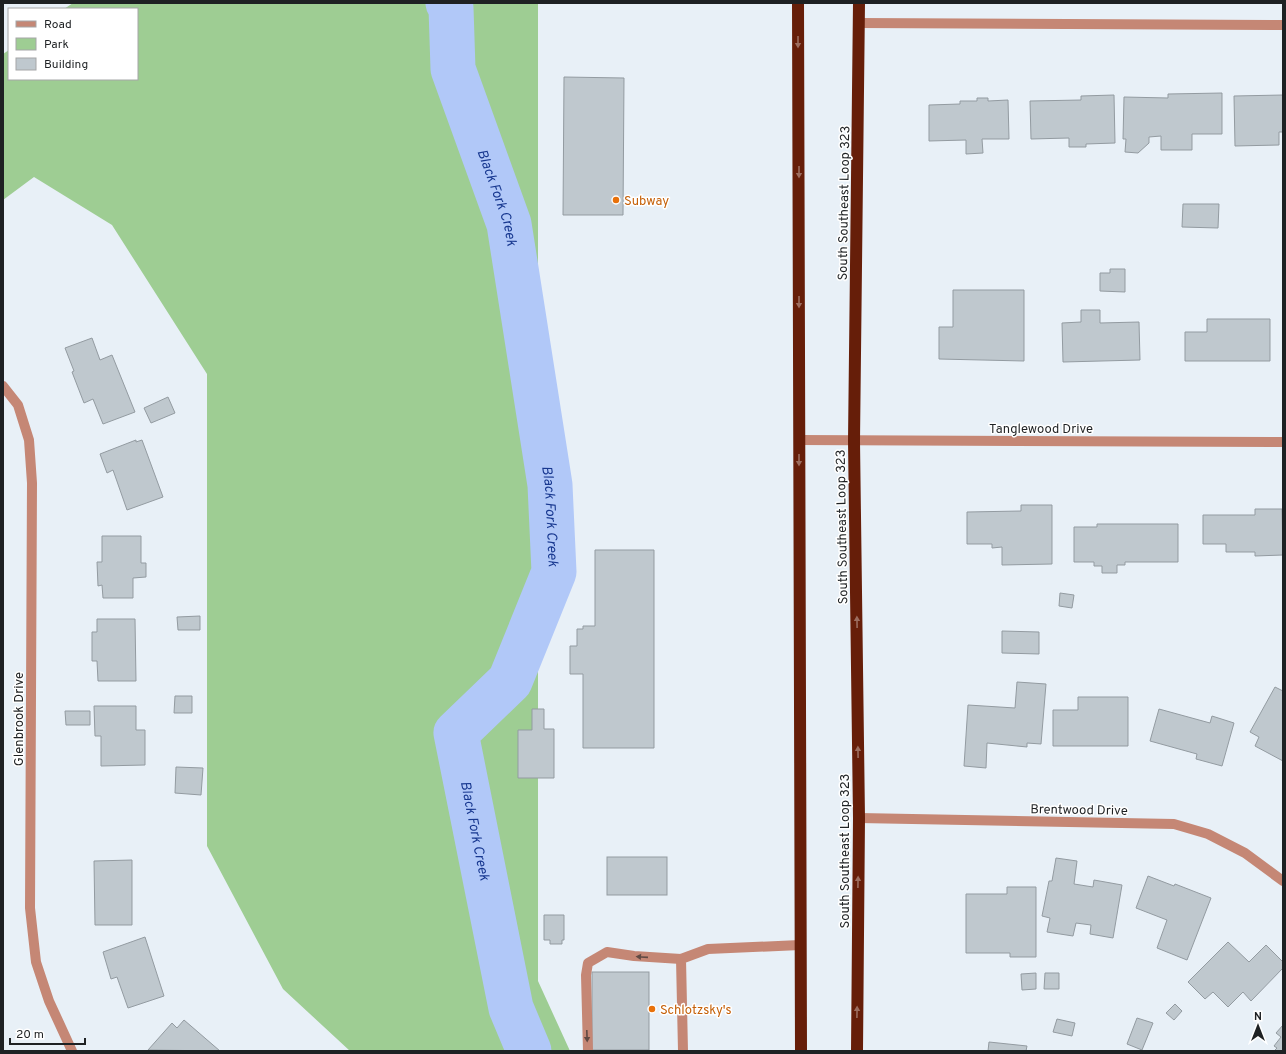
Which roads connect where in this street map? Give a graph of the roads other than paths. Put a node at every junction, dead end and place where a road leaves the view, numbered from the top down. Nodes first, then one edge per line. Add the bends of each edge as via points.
1 (798, 3) edge
2 (859, 3) edge
3 (859, 22) junction
4 (1283, 25) edge
5 (3, 386) edge
6 (799, 440) junction
7 (854, 440) junction
8 (1283, 442) edge
9 (859, 818) junction
10 (1283, 881) edge
11 (800, 945) junction
12 (681, 959) junction
13 (72, 1051) edge
14 (588, 1051) edge
15 (684, 1051) edge
16 (801, 1051) edge
17 (857, 1051) edge

1 -> 6 highway
2 - 3 highway, South Southeast Loop 323
3 - 4 street
3 - 7 highway, South Southeast Loop 323
5 - 13 street, Glenbrook Drive via 18,405 29,440 32,483 30,908 36,962 49,1001
6 - 7 street, Tanglewood Drive
6 -> 11 highway
7 - 8 street, Tanglewood Drive
9 -> 7 highway, South Southeast Loop 323
9 - 10 street, Brentwood Drive via 1174,824 1208,834 1245,853
17 -> 9 highway, South Southeast Loop 323
11 - 12 street via 708,949
11 - 16 highway
12 -> 14 street via 607,952 588,963
12 - 15 street

